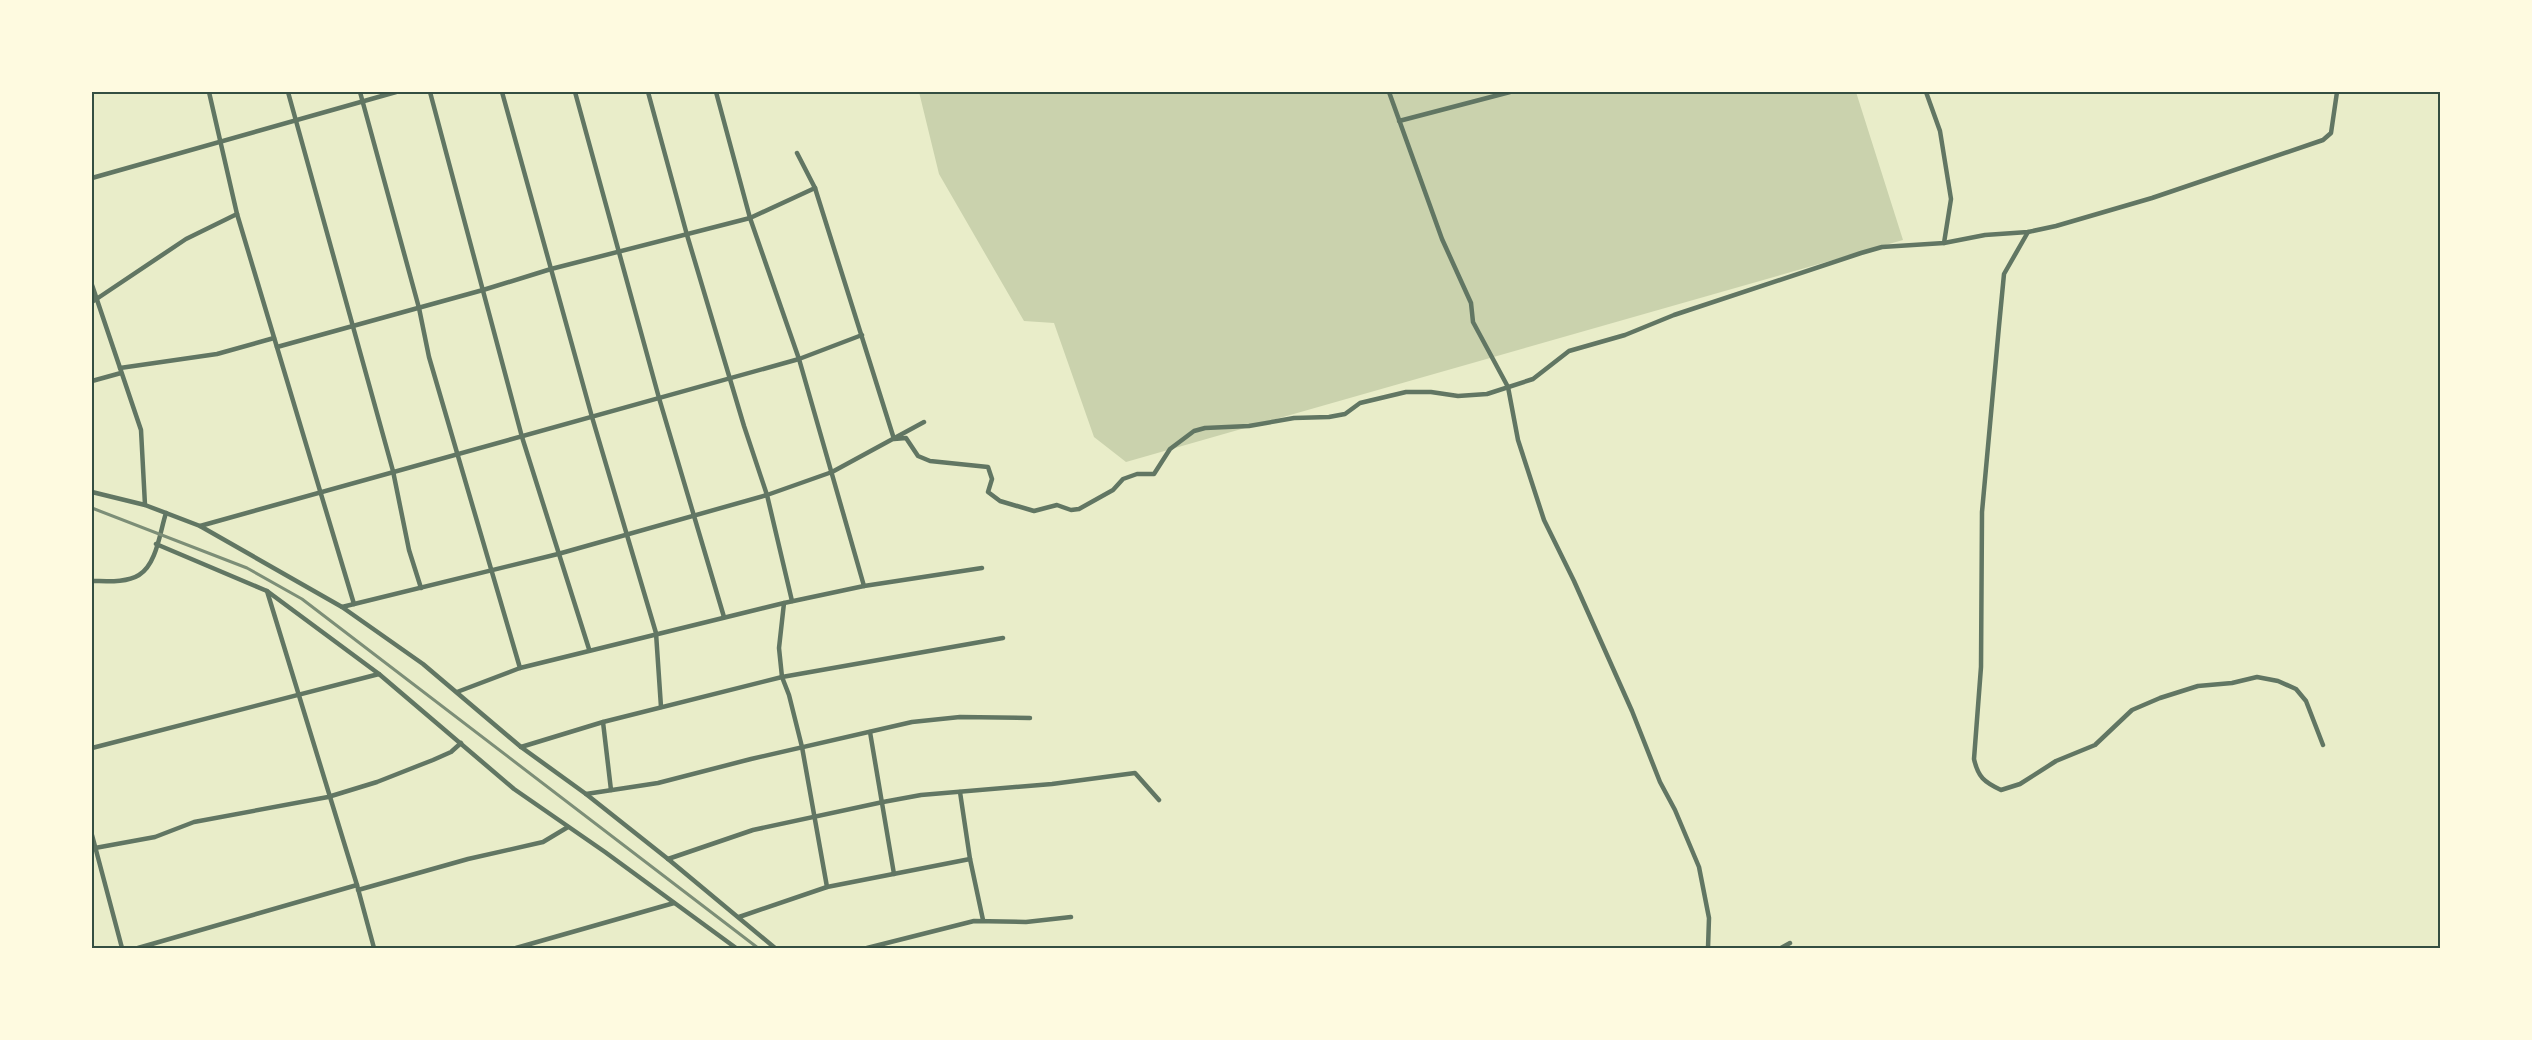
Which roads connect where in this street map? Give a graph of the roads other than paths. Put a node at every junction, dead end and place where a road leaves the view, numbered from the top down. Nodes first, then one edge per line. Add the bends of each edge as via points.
1 (209, 92) edge
2 (288, 92) edge
3 (360, 92) edge
4 (396, 92) edge
5 (430, 92) edge
6 (502, 92) edge
7 (575, 92) edge
8 (648, 92) edge
9 (716, 92) edge
10 (1389, 92) edge
11 (1510, 92) edge
12 (1926, 92) edge
13 (2337, 92) edge
14 (362, 100) junction
15 (296, 120) junction
16 (1399, 121) junction
17 (221, 141) junction
18 (797, 153) dead end
19 (92, 177) edge
20 (815, 188) junction
21 (237, 214) junction
22 (750, 218) junction
23 (2028, 232) junction
24 (687, 235) junction
25 (1944, 243) junction
26 (620, 252) junction
27 (551, 269) junction
28 (92, 285) edge
29 (483, 290) junction
30 (93, 302) edge
31 (419, 308) junction
32 (352, 326) junction
33 (862, 335) junction
34 (274, 338) junction
35 (277, 347) junction
36 (800, 359) junction
37 (121, 370) junction
38 (730, 377) junction
39 (92, 381) edge
40 (1508, 387) junction
41 (659, 398) junction
42 (592, 417) junction
43 (924, 422) dead end
44 (522, 437) junction
45 (894, 439) junction
46 (458, 453) junction
47 (393, 471) junction
48 (832, 472) junction
49 (321, 491) junction
50 (92, 492) edge
51 (767, 495) junction
52 (145, 506) junction
53 (166, 513) junction
54 (694, 518) junction
55 (200, 526) junction
56 (627, 536) junction
57 (156, 544) junction
58 (558, 554) junction
59 (982, 568) dead end
60 (492, 571) junction
61 (92, 581) edge
62 (864, 586) junction
63 (421, 588) junction
64 (267, 591) junction
65 (792, 601) junction
66 (784, 603) junction
67 (354, 604) junction
68 (342, 608) junction
69 (724, 617) junction
70 (656, 633) junction
71 (1003, 638) dead end
72 (589, 649) junction
73 (520, 668) junction
74 (380, 674) junction
75 (782, 677) junction
76 (457, 692) junction
77 (299, 696) junction
78 (661, 707) junction
79 (1030, 718) dead end
80 (603, 722) junction
81 (870, 732) junction
82 (461, 743) junction
83 (2324, 745) dead end
84 (520, 747) junction
85 (802, 747) junction
86 (92, 748) edge
87 (611, 790) junction
88 (960, 792) junction
89 (586, 794) junction
90 (328, 797) junction
91 (1159, 800) dead end
92 (883, 802) junction
93 (815, 816) junction
94 (568, 827) junction
95 (92, 835) edge
96 (95, 848) junction
97 (94, 856) edge
98 (668, 859) junction
99 (970, 859) junction
100 (894, 874) junction
101 (827, 887) junction
102 (358, 888) junction
103 (674, 903) junction
104 (1071, 916) dead end
105 (739, 917) junction
106 (983, 920) junction
107 (1790, 943) dead end
108 (122, 948) edge
109 (138, 948) edge
110 (374, 948) edge
111 (516, 948) edge
112 (736, 948) edge
113 (775, 948) edge
114 (867, 948) edge
115 (1708, 948) edge
116 (1781, 948) edge

1 - 17 street
2 - 15 street
3 - 14 street
4 - 14 street
5 - 29 street
6 - 27 street
7 - 26 street
8 - 24 street
9 - 22 street
10 - 16 street
11 - 16 street
12 - 25 street via 1941,131 1951,199
13 - 23 street via 2331,133 2323,140 2152,198
14 - 15 street
14 - 31 street
15 - 17 street
15 - 32 street
16 - 40 street via 1442,238 1472,303 1473,322
17 - 19 street
17 - 21 street
18 - 20 street
20 - 22 street
20 - 33 street
21 - 30 street via 186,239
21 - 34 street
22 - 24 street
22 - 36 street
23 - 25 street
23 - 83 street via 2004,274 1989,426 1982,512 1981,667 1974,759 1977,774 1983,782 2001,790 2020,784 2056,761 2096,745 2132,710 2198,686 2257,677 2296,688 2306,701
24 - 26 street
24 - 38 street
25 - 40 street via 1900,244 1861,253 1569,351 1533,379
26 - 27 street
26 - 41 street
27 - 29 street
27 - 42 street
28 - 30 street
29 - 31 street
29 - 44 street
30 - 37 street
31 - 32 street
31 - 46 street via 429,357
32 - 35 street
32 - 47 street
33 - 36 street
33 - 45 street
34 - 35 street
34 - 37 street via 217,354
35 - 49 street
36 - 38 street
36 - 48 street
37 - 39 street
37 - 52 street via 141,430
38 - 41 street
38 - 51 street
40 - 45 street via 1487,394 1458,396 1406,392 1360,403 1345,414 1329,417 1194,431 1170,449 1154,474 1123,479 1113,490 1071,510 1057,505 1035,511 999,501 988,492 992,479 988,467 930,460 918,456 906,438
40 - 115 street via 1518,440 1544,520 1700,867 1709,918
41 - 42 street
41 - 54 street
42 - 44 street
42 - 56 street
43 - 45 street
44 - 46 street
44 - 58 street
45 - 48 street
46 - 47 street
46 - 60 street
47 - 49 street
47 - 63 street
48 - 51 street
48 - 62 street
49 - 55 street
49 - 67 street
50 - 52 street
51 - 54 street
51 - 65 street
52 - 53 street
53 - 55 street
53 - 57 street
54 - 56 street
54 - 69 street
55 - 68 street
56 - 58 street
56 - 70 street
57 - 61 street via 152,559 140,575
57 - 64 street
58 - 60 street
58 - 72 street
59 - 62 street
60 - 63 street
60 - 73 street
62 - 65 street
63 - 67 street
64 - 74 street
64 - 77 street
65 - 66 street
66 - 69 street
66 - 75 street via 779,648
67 - 68 street
68 - 76 street
69 - 70 street
70 - 72 street
70 - 78 street
71 - 75 street
72 - 73 street
73 - 76 street
74 - 77 street
74 - 82 street
75 - 78 street
75 - 85 street
76 - 84 street
77 - 86 street
77 - 90 street
78 - 80 street
79 - 81 street via 960,717
80 - 84 street
80 - 87 street
81 - 85 street
81 - 92 street
82 - 90 street via 433,760
82 - 94 street via 514,789
84 - 89 street
85 - 87 street via 658,783
85 - 93 street
87 - 89 street
88 - 91 street via 1135,773
88 - 92 street
88 - 99 street
89 - 98 street
90 - 96 street via 194,822 155,837
90 - 102 street
92 - 93 street
92 - 100 street
93 - 98 street via 753,830
93 - 101 street
94 - 102 street via 543,842
94 - 103 street
95 - 96 street
96 - 97 street
97 - 108 street
98 - 105 street
99 - 100 street
99 - 106 street
100 - 101 street
101 - 105 street
102 - 109 street
102 - 110 street
103 - 111 street
103 - 112 street
104 - 106 street via 1026,922
105 - 113 street
106 - 114 street
107 - 116 street

